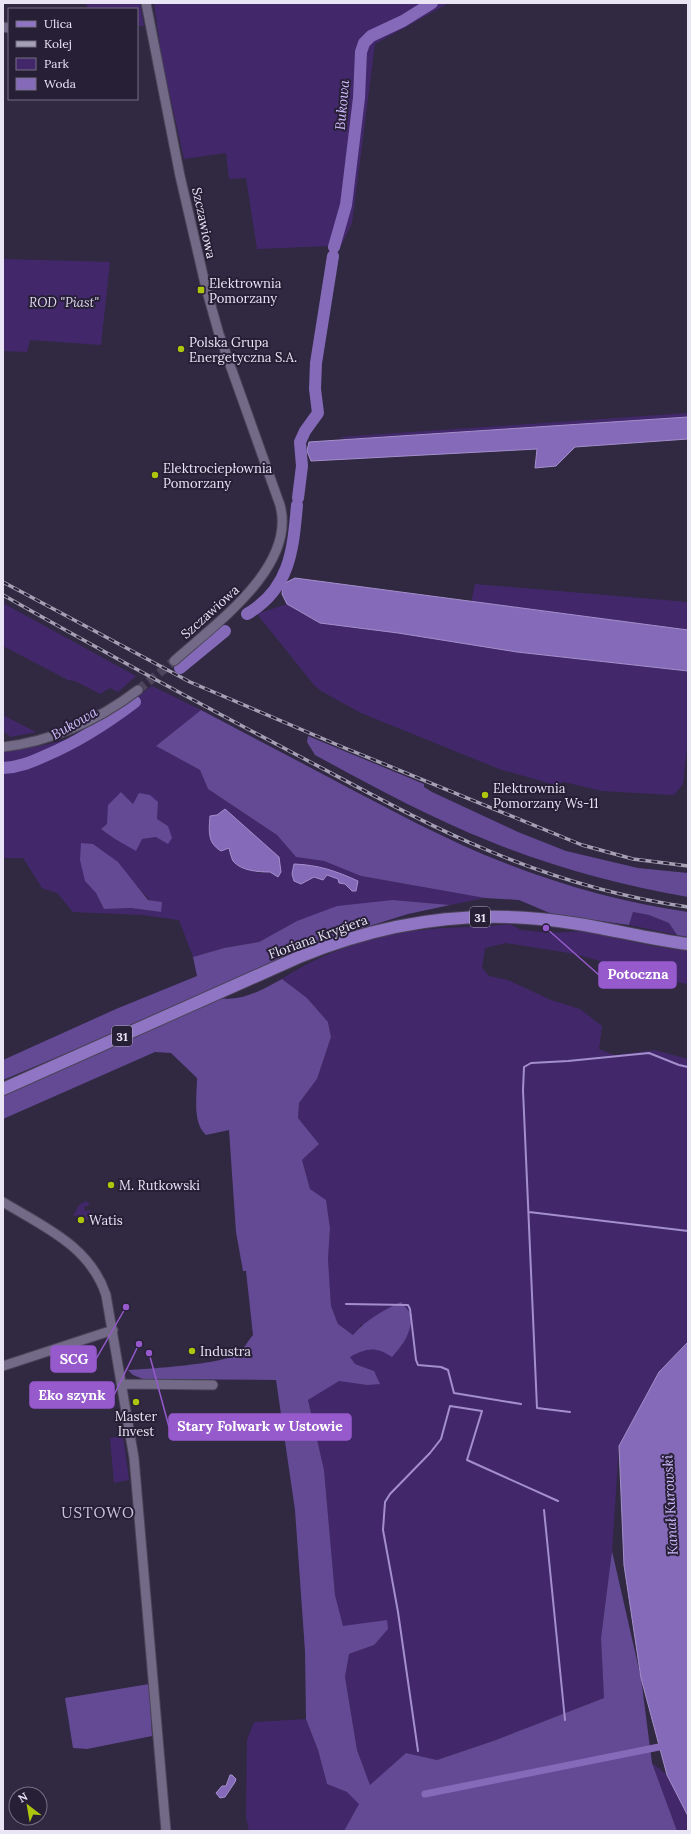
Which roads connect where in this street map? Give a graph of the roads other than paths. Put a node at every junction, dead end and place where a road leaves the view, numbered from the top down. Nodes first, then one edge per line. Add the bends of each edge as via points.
1 (146, 3) edge
2 (174, 661) tunnel mouth
3 (138, 690) tunnel mouth
4 (3, 747) edge
5 (688, 944) edge
6 (3, 1089) edge
7 (3, 1202) edge
8 (113, 1330) junction
9 (3, 1366) edge
10 (122, 1384) junction
11 (213, 1385) dead end
12 (166, 1831) edge

1 - 2 street, Szczawiowa via 180,176 206,288 219,334 283,518 276,548 252,590 237,607
3 - 4 street via 105,713 75,729 42,740
5 - 6 main road, Floriana Krygiera / 31 via 555,921 502,917 425,921 377,930 332,944 278,966
7 - 8 street via 66,1241 89,1262 103,1285
8 - 9 street
8 - 10 street
10 - 11 street
10 - 12 street via 137,1487

